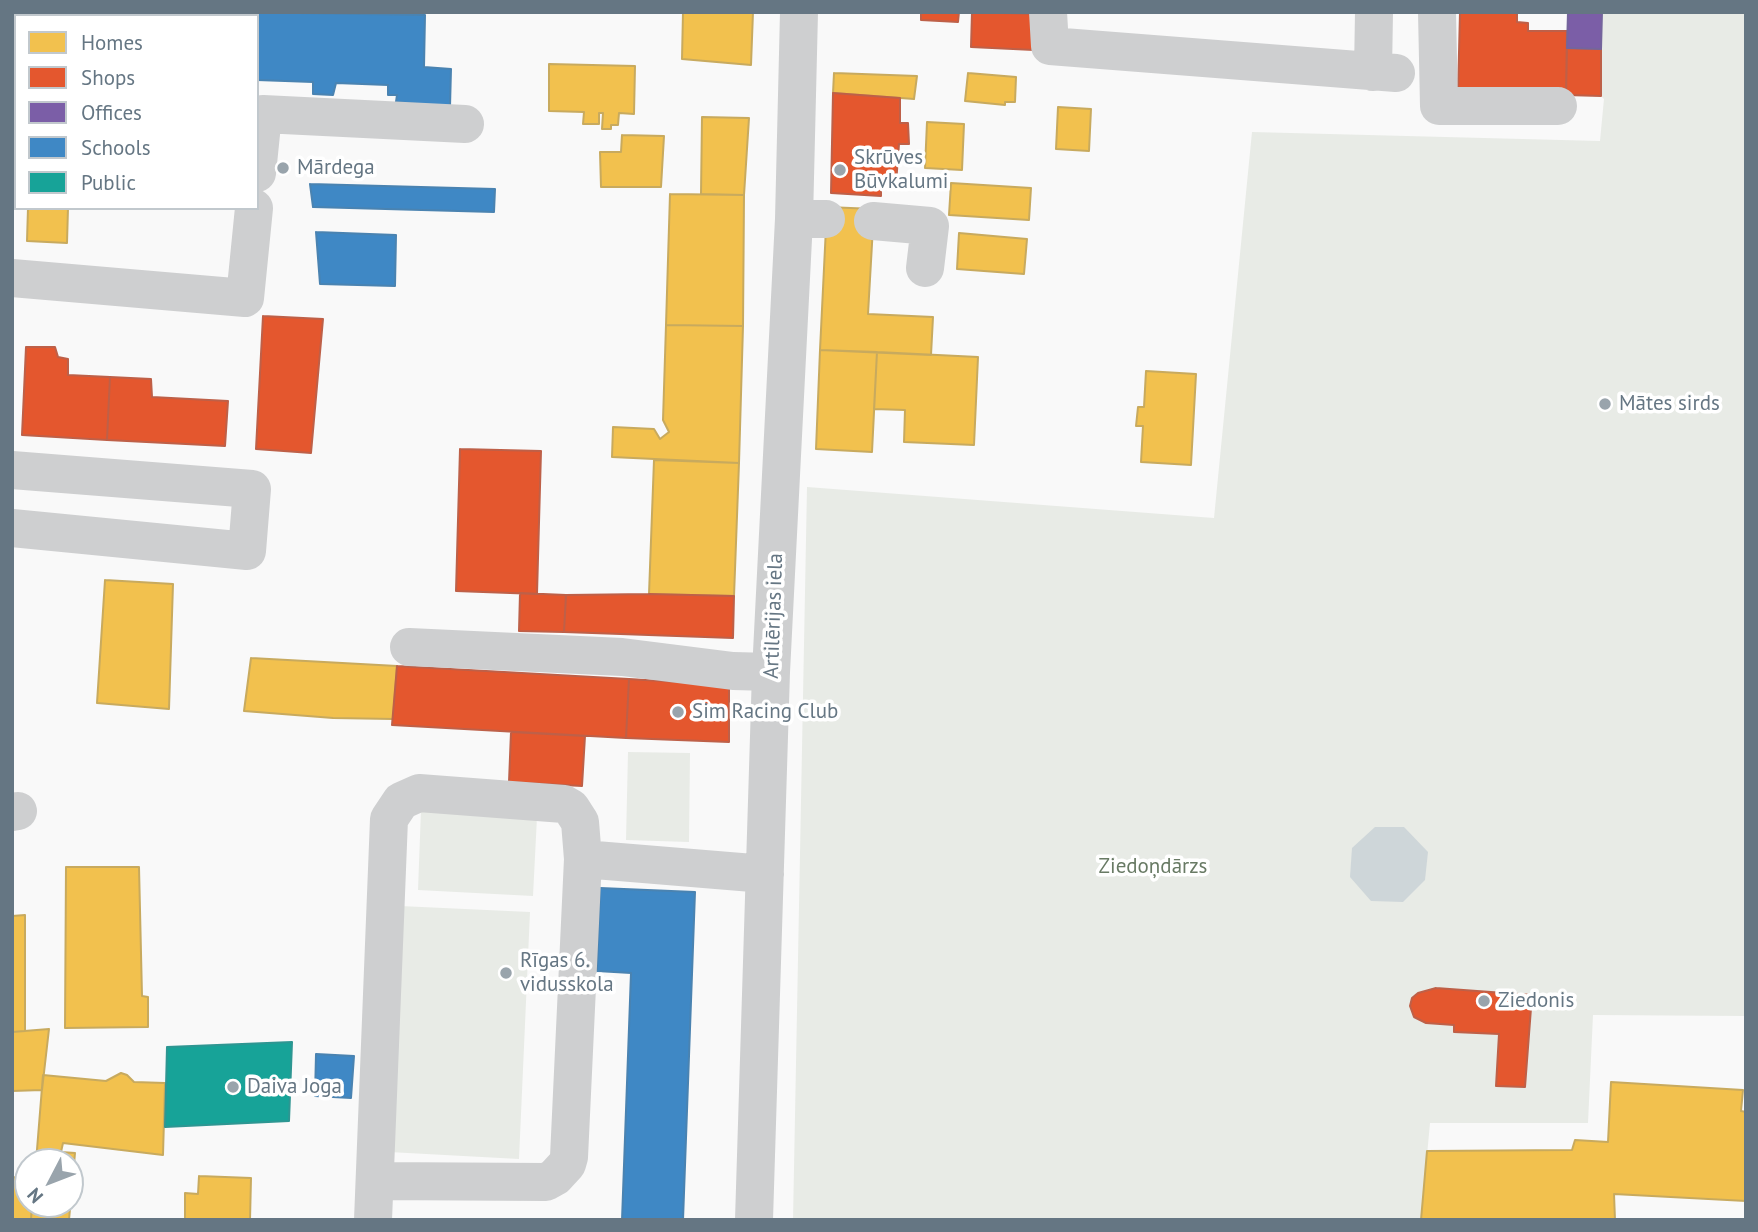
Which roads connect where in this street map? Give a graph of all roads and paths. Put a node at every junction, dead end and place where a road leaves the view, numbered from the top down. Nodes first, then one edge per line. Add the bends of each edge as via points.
1 (799, 12) edge
2 (1048, 12) edge
3 (1374, 12) edge
4 (1437, 12) edge
5 (1558, 106) dead end
6 (465, 124) dead end
7 (259, 153) edge
8 (254, 210) edge
9 (873, 220) dead end
10 (925, 268) dead end
11 (12, 278) edge
12 (12, 470) edge
13 (12, 528) edge
14 (409, 647) dead end
15 (771, 672) junction
16 (583, 859) junction
17 (765, 874) junction
18 (375, 1181) junction
19 (373, 1220) edge
20 (754, 1220) edge

1 - 15 street, Artilērijas iela via 810,219
2 - 3 street via 1049,47 1385,72
4 - 5 street via 1439,106
6 - 7 street via 263,114
8 - 11 street via 245,298
9 - 10 street via 930,226
12 - 13 street via 251,489 247,551
14 - 15 street via 622,657
15 - 17 street, Artilērijas iela
16 - 17 street
16 - 18 street via 567,1164 546,1182
16 - 18 street via 580,822 564,804 419,793 394,809 389,819
17 - 20 street, Artilērijas iela
18 - 19 street

